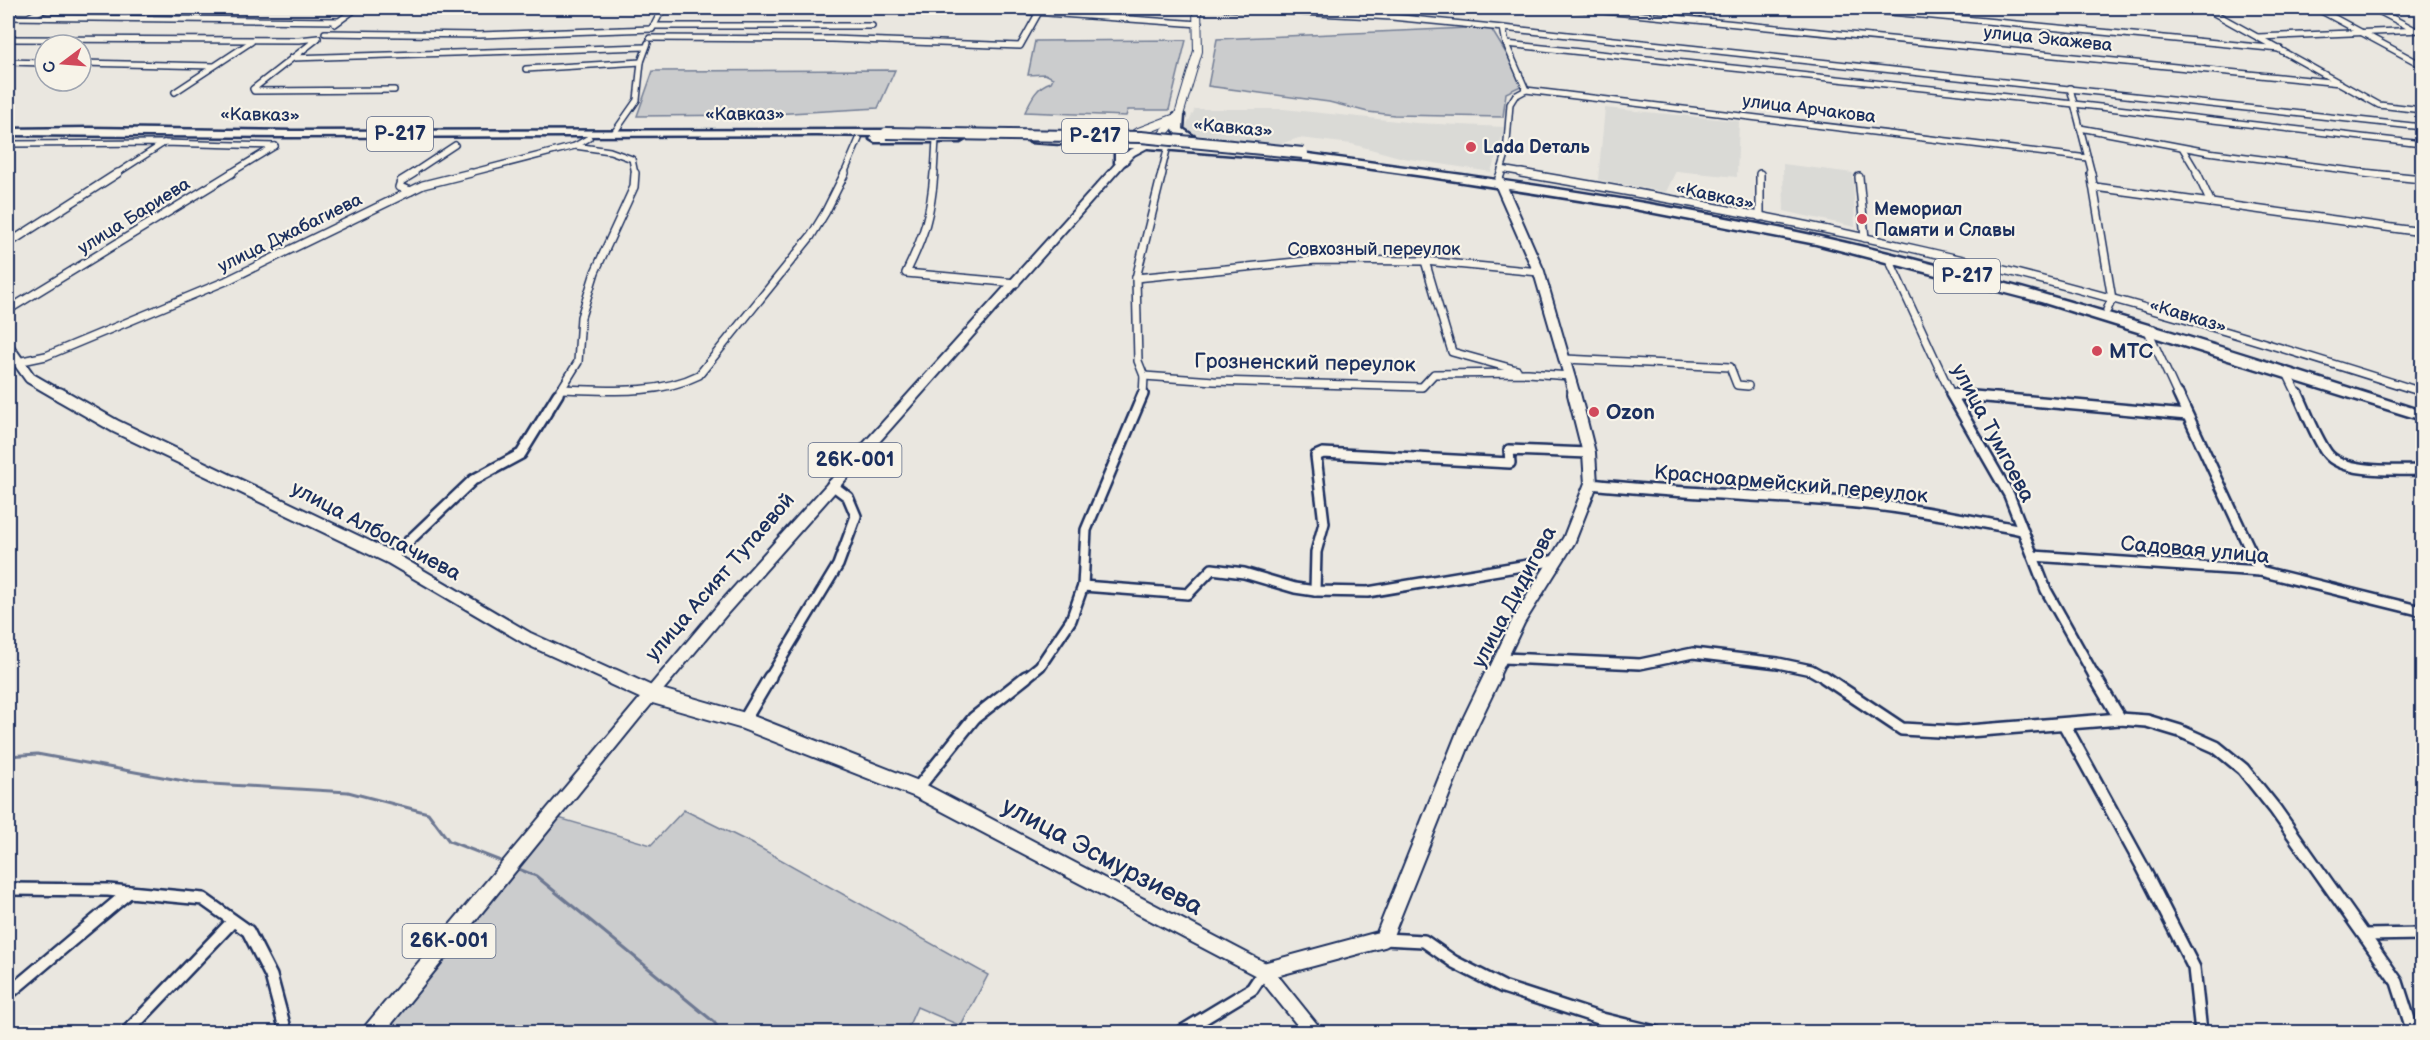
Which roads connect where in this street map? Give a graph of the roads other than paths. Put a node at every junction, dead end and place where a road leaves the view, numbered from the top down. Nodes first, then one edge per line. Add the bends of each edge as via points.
1 (47, 8) edge
2 (357, 8) edge
3 (663, 8) edge
4 (977, 8) edge
5 (1197, 8) edge
6 (1225, 8) edge
7 (1400, 8) edge
8 (1450, 8) edge
9 (1573, 8) edge
10 (1848, 8) edge
11 (1926, 8) edge
12 (2205, 8) edge
13 (2316, 8) edge
14 (2373, 8) edge
15 (1039, 12) junction
16 (1932, 15) junction
17 (8, 17) edge
18 (28, 18) junction
19 (338, 21) junction
20 (1199, 24) junction
21 (872, 26) dead end
22 (653, 27) junction
23 (1503, 28) junction
24 (2415, 30) junction
25 (2422, 32) edge
26 (325, 33) junction
27 (2363, 33) junction
28 (2258, 37) junction
29 (318, 38) junction
30 (650, 38) junction
31 (8, 39) edge
32 (256, 40) junction
33 (1506, 44) junction
34 (646, 47) junction
35 (2280, 50) junction
36 (292, 58) junction
37 (8, 62) edge
38 (640, 62) junction
39 (33, 63) edge
40 (93, 63) edge
41 (2422, 65) edge
42 (213, 66) junction
43 (526, 69) dead end
44 (2340, 83) junction
45 (2070, 88) junction
46 (394, 90) dead end
47 (1526, 90) junction
48 (175, 92) dead end
49 (2074, 104) junction
50 (2422, 110) edge
51 (1179, 115) junction
52 (2422, 127) edge
53 (2080, 128) junction
54 (8, 132) edge
55 (792, 132) junction
56 (614, 133) junction
57 (886, 135) junction
58 (778, 136) junction
59 (589, 138) junction
60 (859, 139) junction
61 (936, 139) junction
62 (1191, 139) junction
63 (8, 141) edge
64 (1147, 141) junction
65 (164, 143) junction
66 (1111, 144) junction
67 (2422, 144) edge
68 (455, 145) dead end
69 (574, 146) junction
70 (2183, 149) junction
71 (2088, 158) junction
72 (1353, 161) junction
73 (1120, 163) junction
74 (1760, 174) dead end
75 (1500, 176) junction
76 (1859, 177) dead end
77 (2422, 179) edge
78 (2095, 187) junction
79 (411, 191) junction
80 (2211, 203) junction
81 (1760, 217) junction
82 (2422, 232) edge
83 (1865, 238) junction
84 (9, 243) dead end
85 (1888, 257) junction
86 (1425, 261) junction
87 (1539, 272) junction
88 (1136, 278) junction
89 (1016, 283) junction
90 (2110, 305) junction
91 (8, 310) edge
92 (2153, 329) junction
93 (8, 347) edge
94 (1565, 359) junction
95 (14, 362) edge
96 (1528, 373) junction
97 (2287, 373) junction
98 (1144, 376) junction
99 (1570, 376) junction
100 (1748, 386) dead end
101 (560, 389) junction
102 (2422, 392) edge
103 (1951, 394) junction
104 (2422, 410) edge
105 (2187, 415) junction
106 (2422, 416) edge
107 (1589, 453) junction
108 (2422, 470) edge
109 (1591, 484) junction
110 (832, 485) junction
111 (2022, 530) junction
112 (2033, 556) junction
113 (391, 558) junction
114 (1557, 560) junction
115 (2260, 571) junction
116 (1083, 586) junction
117 (1315, 591) junction
118 (2422, 611) edge
119 (1503, 658) junction
120 (650, 694) junction
121 (2120, 719) junction
122 (744, 721) junction
123 (2064, 724) junction
124 (917, 789) junction
125 (8, 889) edge
126 (129, 892) junction
127 (233, 921) junction
128 (2422, 934) edge
129 (2365, 935) junction
130 (1383, 939) junction
131 (1264, 971) junction
132 (8, 994) edge
133 (127, 1032) edge
134 (286, 1032) edge
135 (373, 1032) edge
136 (1181, 1032) edge
137 (1313, 1032) edge
138 (1655, 1032) edge
139 (2201, 1032) edge
140 (2413, 1032) edge

1 - 18 street
2 - 19 street
3 - 22 street
4 - 15 street
5 - 20 street
6 - 23 street via 1392,17
7 - 8 street
9 - 44 street, улица Экажева
10 - 16 street
11 - 16 street
12 - 28 street
13 - 27 street
14 - 24 street
15 - 20 street
15 - 30 street via 1020,46
16 - 35 street
17 - 18 street
18 - 19 street
19 - 26 street
20 - 51 street via 1197,51
21 - 22 street
22 - 26 street via 479,35
22 - 30 street
23 - 33 street
23 - 45 street
24 - 25 street
24 - 27 street
26 - 29 street
27 - 28 street
27 - 41 street
28 - 35 street
29 - 32 street
29 - 36 street
30 - 34 street
31 - 32 street
32 - 42 street
33 - 47 street
33 - 49 street
34 - 36 street
34 - 38 street
35 - 44 street
36 - 46 street via 254,92
37 - 39 street
38 - 43 street
38 - 56 street via 637,100
40 - 42 street
42 - 48 street
44 - 50 street via 2379,105
45 - 49 street
45 - 52 street
47 - 71 street, улица Арчакова
47 - 75 street via 1510,104
49 - 53 street
49 - 67 street
51 - 62 highway via 1178,129
51 - 64 street
51 - 64 street via 1153,129
53 - 70 street
53 - 71 street
54 - 56 highway, «Кавказ» / Р-217
55 - 56 highway, «Кавказ» / Р-217
55 - 57 highway, «Кавказ» / Р-217
55 - 64 highway via 909,129
57 - 58 highway, «Кавказ» / Р-217
57 - 72 highway, «Кавказ» / Р-217, bridge via 1142,141
58 - 59 highway, «Кавказ» / Р-217
58 - 60 highway, Р-217
59 - 63 highway, «Кавказ» / Р-217
59 - 69 street, улица Джабагиева
60 - 61 highway, Р-217
60 - 101 street via 811,236 700,374 683,382 657,386
61 - 66 highway, Р-217
61 - 89 street via 932,197 923,238 906,273
62 - 64 highway
62 - 72 highway via 1303,150
63 - 65 street
64 - 66 highway
64 - 72 highway, «Кавказ» / Р-217
64 - 73 main road
64 - 73 main road, улица Асият Тутаевой
64 - 88 street
65 - 84 street
65 - 91 street, улица Бариева via 275,147
66 - 73 highway via 1122,153
68 - 79 street via 401,181 399,187
69 - 79 street, улица Джабагиева
69 - 101 street via 632,159 635,172 634,188 595,272 581,316 578,362
70 - 77 street via 2278,164
70 - 80 street
71 - 78 street
72 - 75 highway, «Кавказ» / Р-217
73 - 89 main road, улица Асият Тутаевой / 26К-001
74 - 81 street
75 - 81 street via 1658,195
75 - 85 highway, «Кавказ» / Р-217
75 - 87 street, улица Дидигова
75 - 90 highway, «Кавказ» / Р-217 via 1636,198 1820,236
76 - 83 street
78 - 80 street
78 - 90 street
79 - 95 street, улица Джабагиева via 226,281 46,356
80 - 82 street
81 - 83 street
83 - 90 street
85 - 92 highway, «Кавказ» / Р-217
85 - 103 street, улица Тумгоева
86 - 87 street, Совхозный переулок
86 - 88 street, Совхозный переулок via 1316,260
86 - 96 street via 1452,352
87 - 94 street, улица Дидигова
88 - 98 street via 1138,361
89 - 110 main road, улица Асият Тутаевой / 26К-001
90 - 102 street via 2295,351
90 - 104 highway, «Кавказ» / Р-217
92 - 97 highway, «Кавказ» / Р-217
92 - 105 street via 2149,333
93 - 95 street, улица Албогачиева
94 - 99 street, улица Дидигова
94 - 100 street via 1731,367 1737,385
95 - 113 street, улица Албогачиева via 30,378 116,426
96 - 98 street, Грозненский переулок via 1434,374 1422,387
96 - 99 street, Грозненский переулок
97 - 106 highway, «Кавказ» / Р-217
97 - 108 street via 2328,455 2341,464 2364,469
98 - 116 street via 1143,395 1086,530
99 - 107 street, улица Дидигова
101 - 113 street via 521,454 473,480
103 - 105 street
103 - 111 street, улица Тумгоева via 2009,495
105 - 115 street
107 - 109 street, улица Дидигова
107 - 117 street via 1509,450 1509,463 1323,453 1316,456 1324,523 1316,552
109 - 111 street, Красноармейский переулок via 1675,494 1834,501 1930,512
109 - 114 street, улица Дидигова
110 - 120 main road, улица Асият Тутаевой / 26К-001
110 - 122 street via 848,497 856,516 838,565
111 - 112 street, улица Тумгоева
112 - 115 street, Садовая улица
112 - 121 street, улица Тумгоева via 2066,629
113 - 120 street, улица Албогачиева via 527,638
114 - 117 street via 1368,592
114 - 119 street, улица Дидигова via 1519,620
115 - 118 street, Садовая улица
116 - 117 street via 1188,594 1212,568
116 - 124 street via 1071,620 1040,666 974,718
119 - 123 street via 1640,664 1693,653 1811,670 1902,729 1956,732
119 - 130 street, улица Дидигова via 1467,729
120 - 122 street, улица Албогачиева
120 - 135 main road, улица Асият Тутаевой / 26К-001
121 - 123 street
121 - 129 street via 2147,721 2180,731 2216,747 2243,769
122 - 124 street, улица Эсмурзиева
123 - 139 street via 2194,968
124 - 131 street, улица Эсмурзиева
125 - 126 street
126 - 127 street via 203,899
126 - 132 street
127 - 133 street
127 - 134 street via 248,931 271,976
128 - 129 street
129 - 140 street via 2397,982
130 - 131 street
130 - 138 street via 1424,941 1454,962 1503,987
131 - 136 street via 1252,989
131 - 137 street

